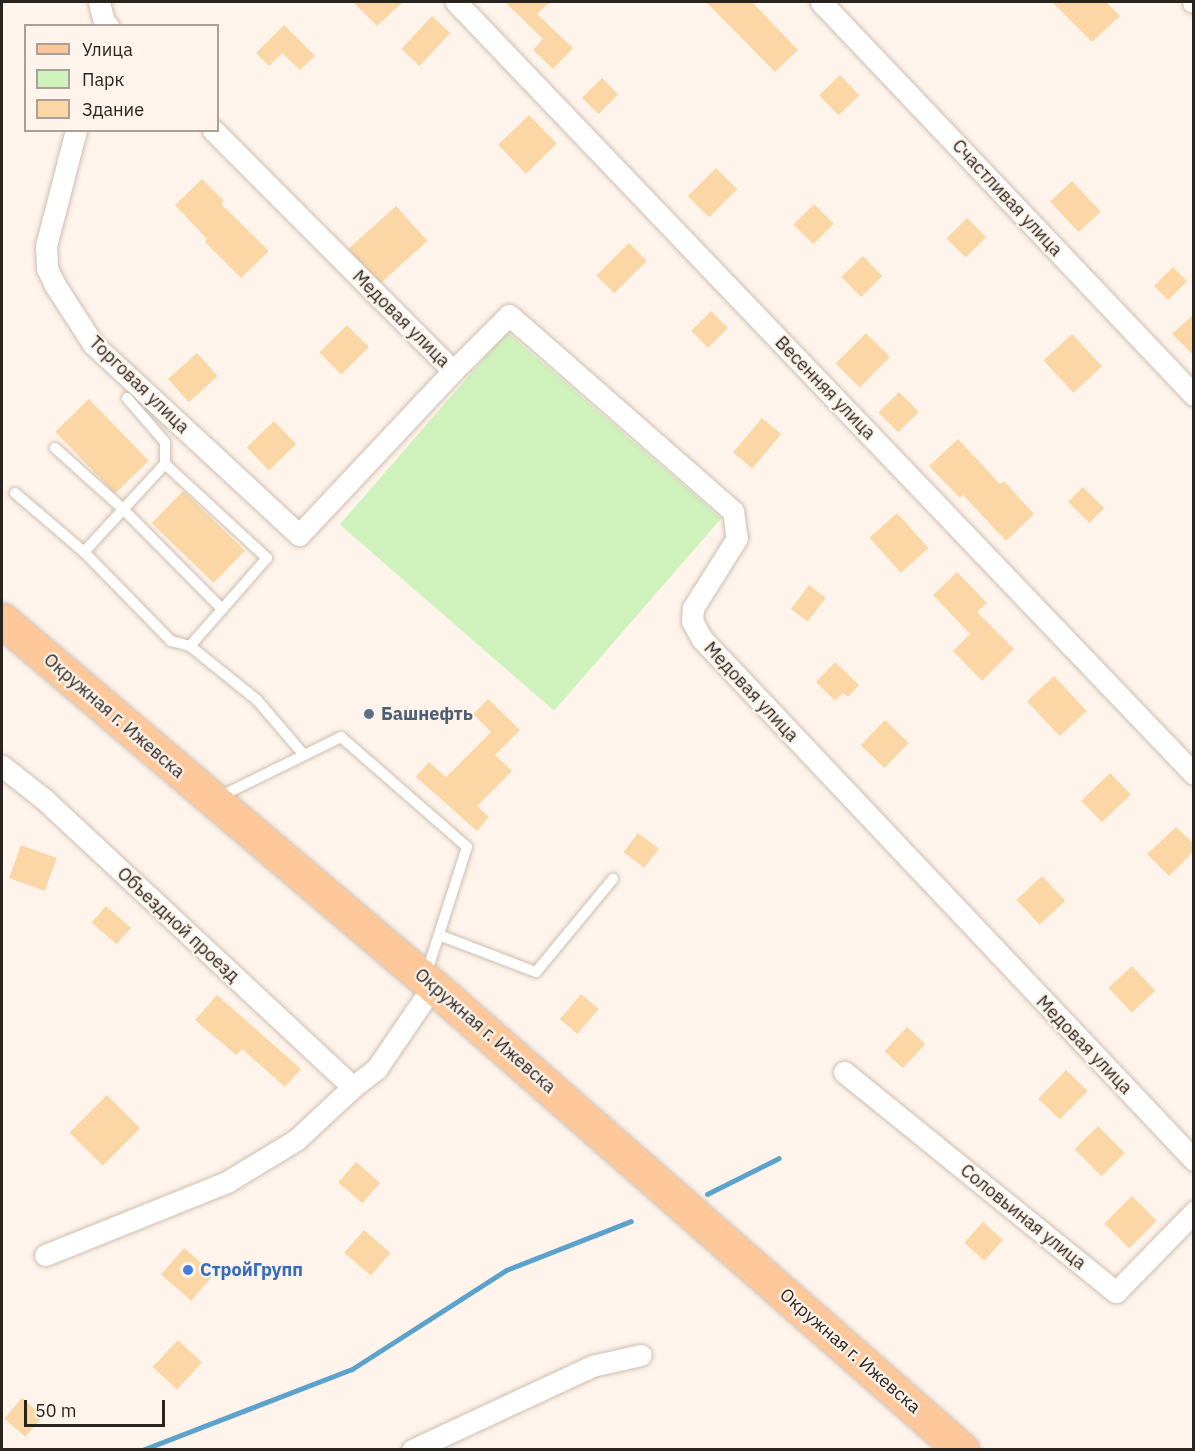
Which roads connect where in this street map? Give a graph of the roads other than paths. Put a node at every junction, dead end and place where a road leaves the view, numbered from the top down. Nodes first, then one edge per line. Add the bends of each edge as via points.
1 (456, 2) edge
2 (821, 2) edge
3 (75, 132) edge
4 (215, 132) edge
5 (453, 371) junction
6 (1194, 394) edge
7 (127, 398) dead end
8 (55, 448) dead end
9 (165, 464) junction
10 (15, 493) dead end
11 (123, 509) junction
12 (84, 552) junction
13 (222, 609) junction
14 (2, 620) edge
15 (190, 646) junction
16 (304, 755) junction
17 (2, 766) edge
18 (1194, 774) edge
19 (212, 800) junction
20 (613, 879) dead end
21 (439, 934) junction
22 (429, 982) junction
23 (844, 1072) dead end
24 (353, 1087) junction
25 (1194, 1160) edge
26 (1194, 1212) edge
27 (45, 1255) dead end
28 (641, 1354) dead end
29 (412, 1449) edge
30 (962, 1449) edge

1 - 18 street, Весенняя улица
2 - 6 street, Счастливая улица
3 - 5 street, Торговая улица via 46,246 46,268 55,285 93,344 299,535
4 - 5 street, Медовая улица
5 - 25 street, Медовая улица via 509,315 733,511 737,538 693,608 693,621 702,639
7 - 9 lane via 165,442
8 - 11 lane
9 - 11 lane
9 - 13 lane via 267,558
10 - 12 lane
11 - 12 lane
11 - 13 lane
12 - 15 lane via 171,640
13 - 15 lane
14 - 19 main road, Окружная г. Ижевска
15 - 16 lane via 257,700
16 - 19 lane
16 - 21 lane via 341,737 467,847
17 - 24 street, Объездной проезд via 44,799
19 - 22 main road, Окружная г. Ижевска
20 - 21 lane via 536,972
21 - 22 lane
22 - 24 street via 377,1068
22 - 30 main road, Окружная г. Ижевска
23 - 26 street, Соловьиная улица via 1116,1292
24 - 27 street via 296,1140 227,1182
28 - 29 street via 592,1366

